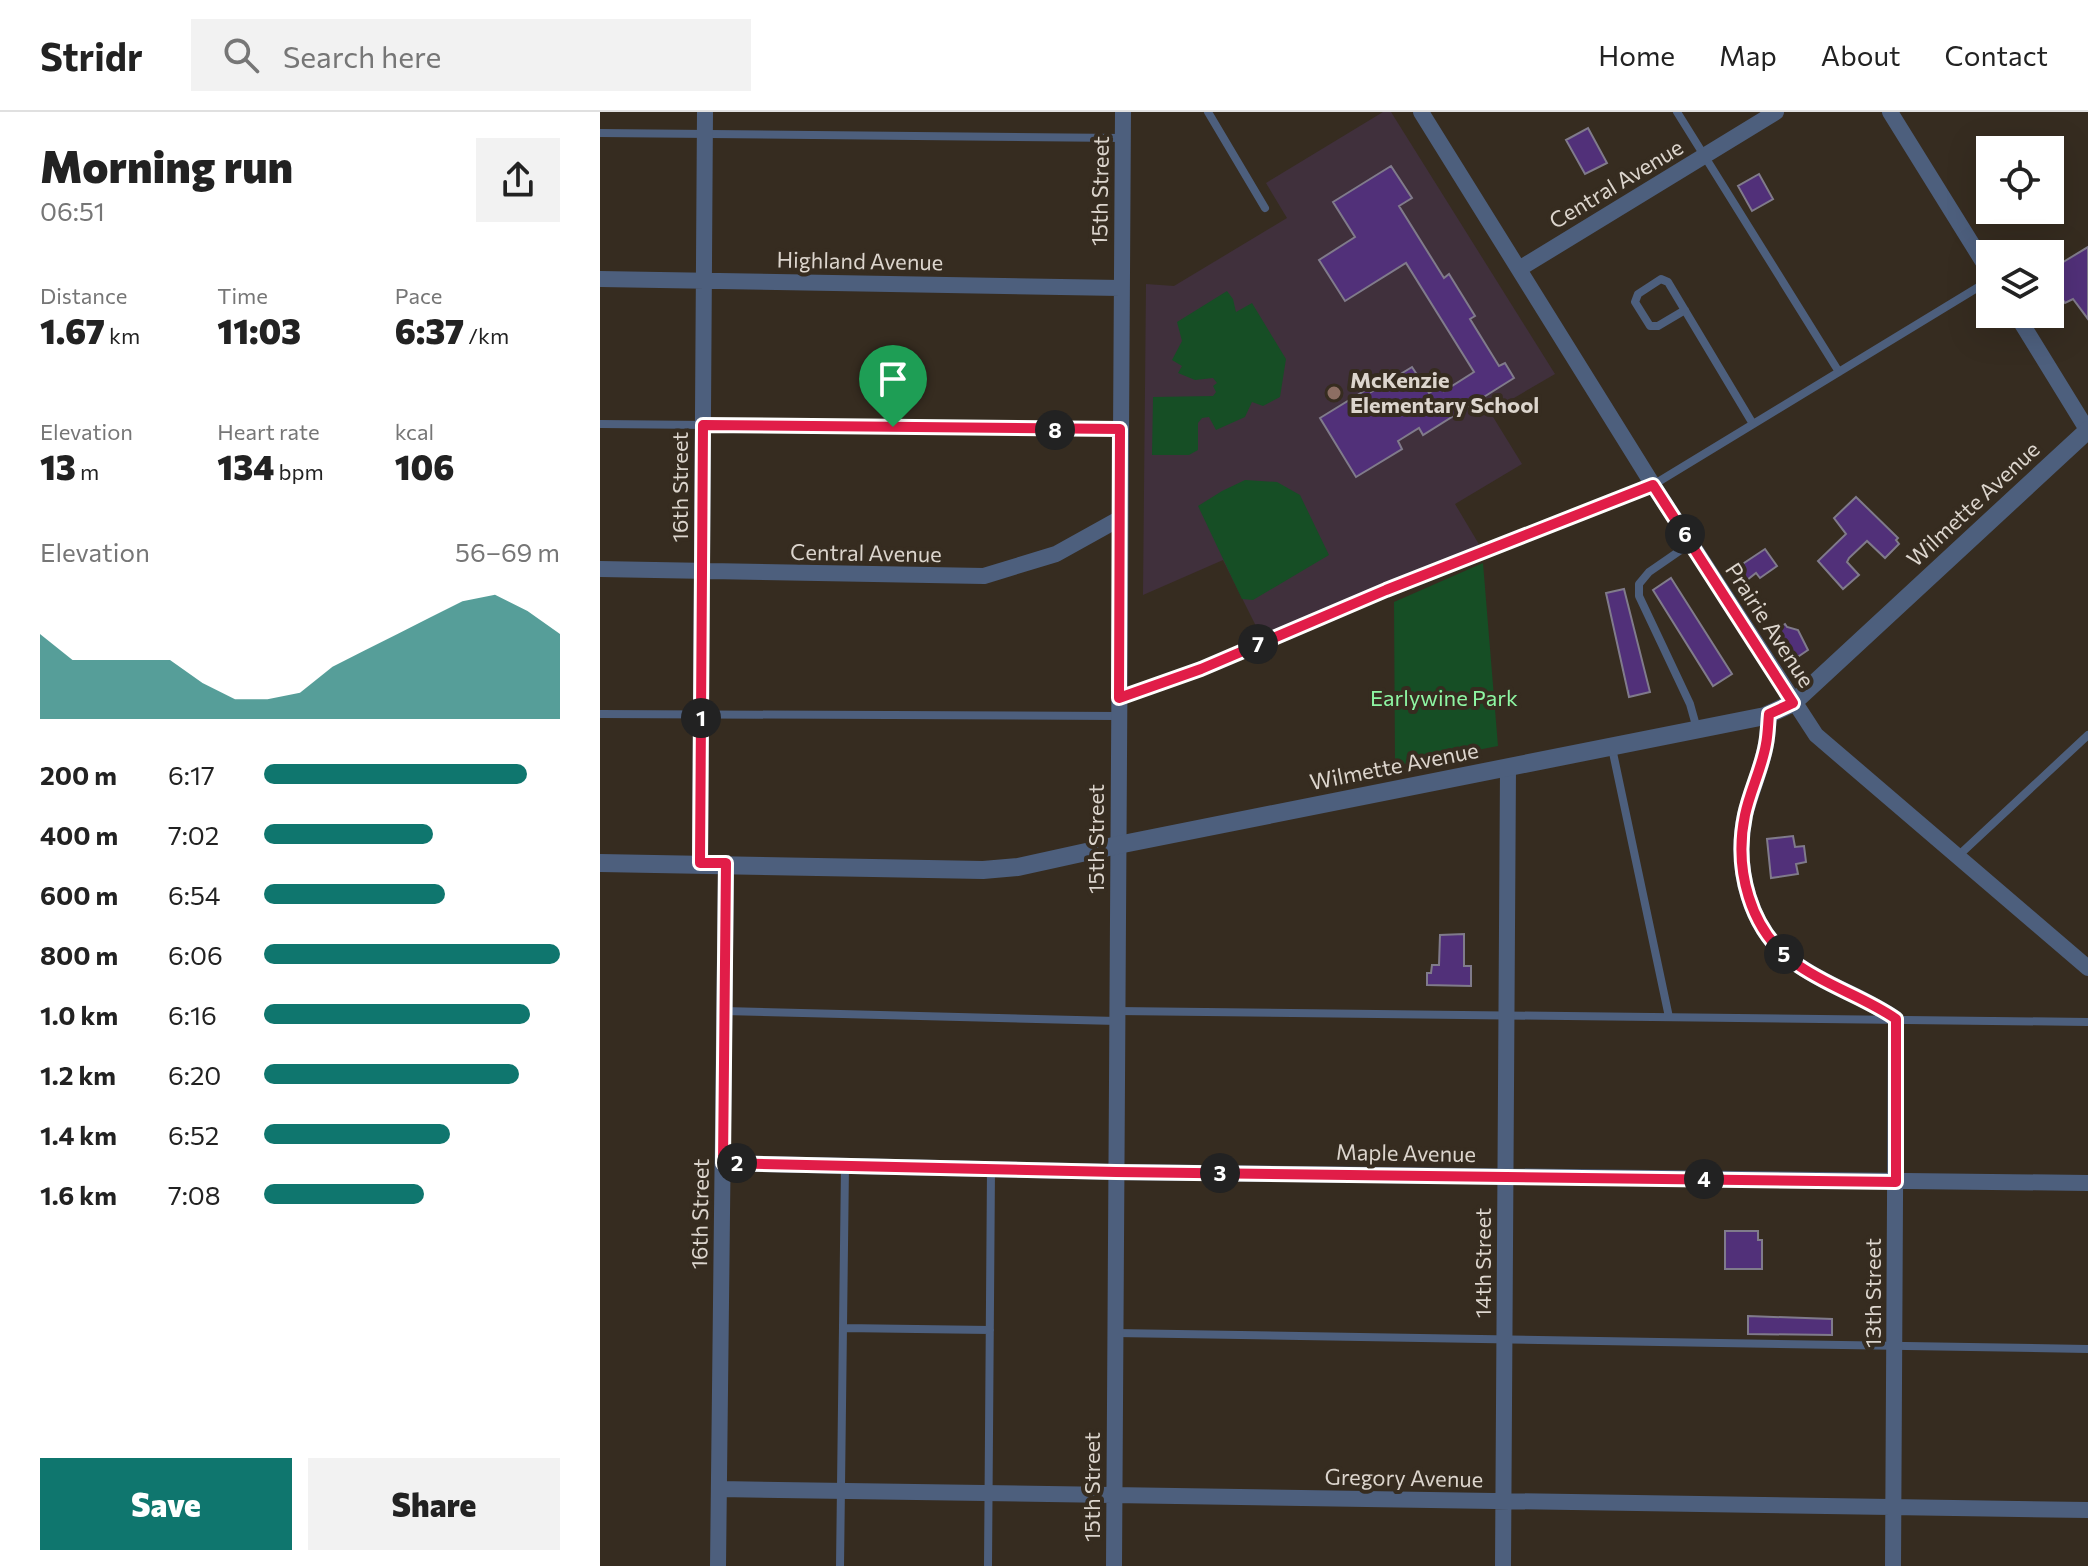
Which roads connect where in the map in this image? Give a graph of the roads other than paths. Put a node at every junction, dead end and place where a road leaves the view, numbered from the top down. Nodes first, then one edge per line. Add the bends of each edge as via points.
1 (705, 112) edge
2 (1123, 112) edge
3 (1208, 112) edge
4 (1421, 112) edge
5 (1677, 112) edge
6 (1776, 112) edge
7 (1890, 112) edge
8 (600, 133) edge
9 (705, 135) junction
10 (1122, 138) junction
11 (1704, 156) junction
12 (1265, 208) dead end
13 (1976, 250) edge
14 (1519, 269) junction
15 (600, 279) edge
16 (704, 281) junction
17 (1120, 288) junction
18 (1976, 289) edge
19 (1685, 310) junction
20 (2025, 328) edge
21 (1839, 372) junction
22 (600, 424) edge
23 (1753, 424) junction
24 (703, 425) junction
25 (1120, 429) junction
26 (2088, 430) edge
27 (1653, 485) junction
28 (1119, 519) junction
29 (1691, 543) junction
30 (600, 569) edge
31 (702, 571) junction
32 (1119, 698) junction
33 (1793, 703) junction
34 (600, 714) edge
35 (1769, 714) junction
36 (701, 716) junction
37 (1119, 716) junction
38 (1697, 731) junction
39 (2088, 735) edge
40 (2080, 741) junction
41 (1612, 748) junction
42 (2088, 750) edge
43 (1508, 768) junction
44 (1118, 845) junction
45 (1957, 856) junction
46 (600, 863) edge
47 (700, 863) junction
48 (726, 863) junction
49 (2088, 968) edge
50 (724, 1011) junction
51 (1507, 1015) junction
52 (1117, 1016) junction
53 (1669, 1017) junction
54 (1896, 1019) junction
55 (2088, 1022) edge
56 (723, 1163) junction
57 (845, 1165) junction
58 (991, 1169) junction
59 (1116, 1172) junction
60 (1505, 1176) junction
61 (1896, 1182) junction
62 (2088, 1183) edge
63 (843, 1328) junction
64 (990, 1330) junction
65 (1115, 1333) junction
66 (1504, 1338) junction
67 (1894, 1347) junction
68 (2088, 1349) edge
69 (719, 1489) junction
70 (841, 1491) junction
71 (989, 1493) junction
72 (1114, 1495) junction
73 (1503, 1501) junction
74 (1894, 1508) junction
75 (2088, 1510) edge
76 (718, 1566) edge
77 (840, 1566) edge
78 (988, 1566) edge
79 (1114, 1566) edge
80 (1503, 1566) edge
81 (1893, 1566) edge

1 - 9 street, 16th Street
2 - 10 street, 15th Street
3 - 12 lane
4 - 14 street, Prairie Avenue
5 - 11 lane
6 - 11 street, Central Avenue
7 - 13 street
8 - 9 lane
9 - 10 lane
9 - 16 street, 16th Street
10 - 17 street, 15th Street
11 - 14 street, Central Avenue
11 - 21 lane
14 - 27 street, Prairie Avenue
15 - 16 street, Highland Avenue
16 - 17 street, Highland Avenue
16 - 24 street, 16th Street
17 - 25 street, 15th Street
18 - 21 lane
19 - 19 lane via 1661,279 1638,294 1635,302 1650,326
19 - 23 lane
20 - 26 street
21 - 23 lane
22 - 24 lane
23 - 27 lane
24 - 25 lane
24 - 31 street, 16th Street
25 - 28 street, 15th Street
26 - 33 street, Wilmette Avenue
27 - 29 street, Prairie Avenue
27 - 32 lane
28 - 31 street, Central Avenue via 1056,554 984,576
28 - 32 street, 15th Street
29 - 33 street, Prairie Avenue
29 - 38 lane via 1649,572 1639,584 1639,596 1690,704
30 - 31 street, Central Avenue
31 - 36 street, 16th Street
32 - 37 street, 15th Street
33 - 35 street, Wilmette Avenue
33 - 45 street, Prairie Avenue via 1816,735
34 - 36 lane
35 - 38 street, Wilmette Avenue
35 - 54 street via 1741,847 1753,912 1793,962
36 - 37 lane
36 - 47 street, 16th Street
37 - 44 street, 15th Street
38 - 41 street, Wilmette Avenue
39 - 40 lane
40 - 42 lane
40 - 45 lane
41 - 43 street, Wilmette Avenue
41 - 53 lane
43 - 44 street, Wilmette Avenue
43 - 51 street, 14th Street
44 - 48 street, Wilmette Avenue via 983,870
44 - 52 street, 15th Street
45 - 49 street, Prairie Avenue
46 - 47 street, Wilmette Avenue
47 - 48 street, Wilmette Avenue
48 - 50 street, 16th Street
50 - 52 lane
50 - 56 street, 16th Street
51 - 52 lane
51 - 53 lane
51 - 60 street, 14th Street
52 - 59 street, 15th Street
53 - 54 lane
54 - 55 lane
54 - 61 street, 13th Street
56 - 57 street, Maple Avenue
56 - 69 street, 16th Street
57 - 58 street, Maple Avenue
57 - 63 lane
58 - 59 street, Maple Avenue
58 - 64 lane
59 - 60 street, Maple Avenue
59 - 65 street, 15th Street
60 - 61 street, Maple Avenue
60 - 66 street, 14th Street
61 - 62 street, Maple Avenue
61 - 67 street, 13th Street
63 - 64 lane
63 - 70 lane
64 - 71 lane
65 - 66 lane
65 - 72 street, 15th Street
66 - 67 lane
66 - 73 street, 14th Street
67 - 68 lane
67 - 74 street, 13th Street
69 - 70 street, Gregory Avenue
69 - 76 street, 16th Street
70 - 71 street, Gregory Avenue
70 - 77 lane
71 - 72 street, Gregory Avenue
71 - 78 lane
72 - 73 street, Gregory Avenue
72 - 79 street, 15th Street
73 - 74 street, Gregory Avenue
73 - 80 street, 14th Street
74 - 75 street, Gregory Avenue
74 - 81 street, 13th Street

